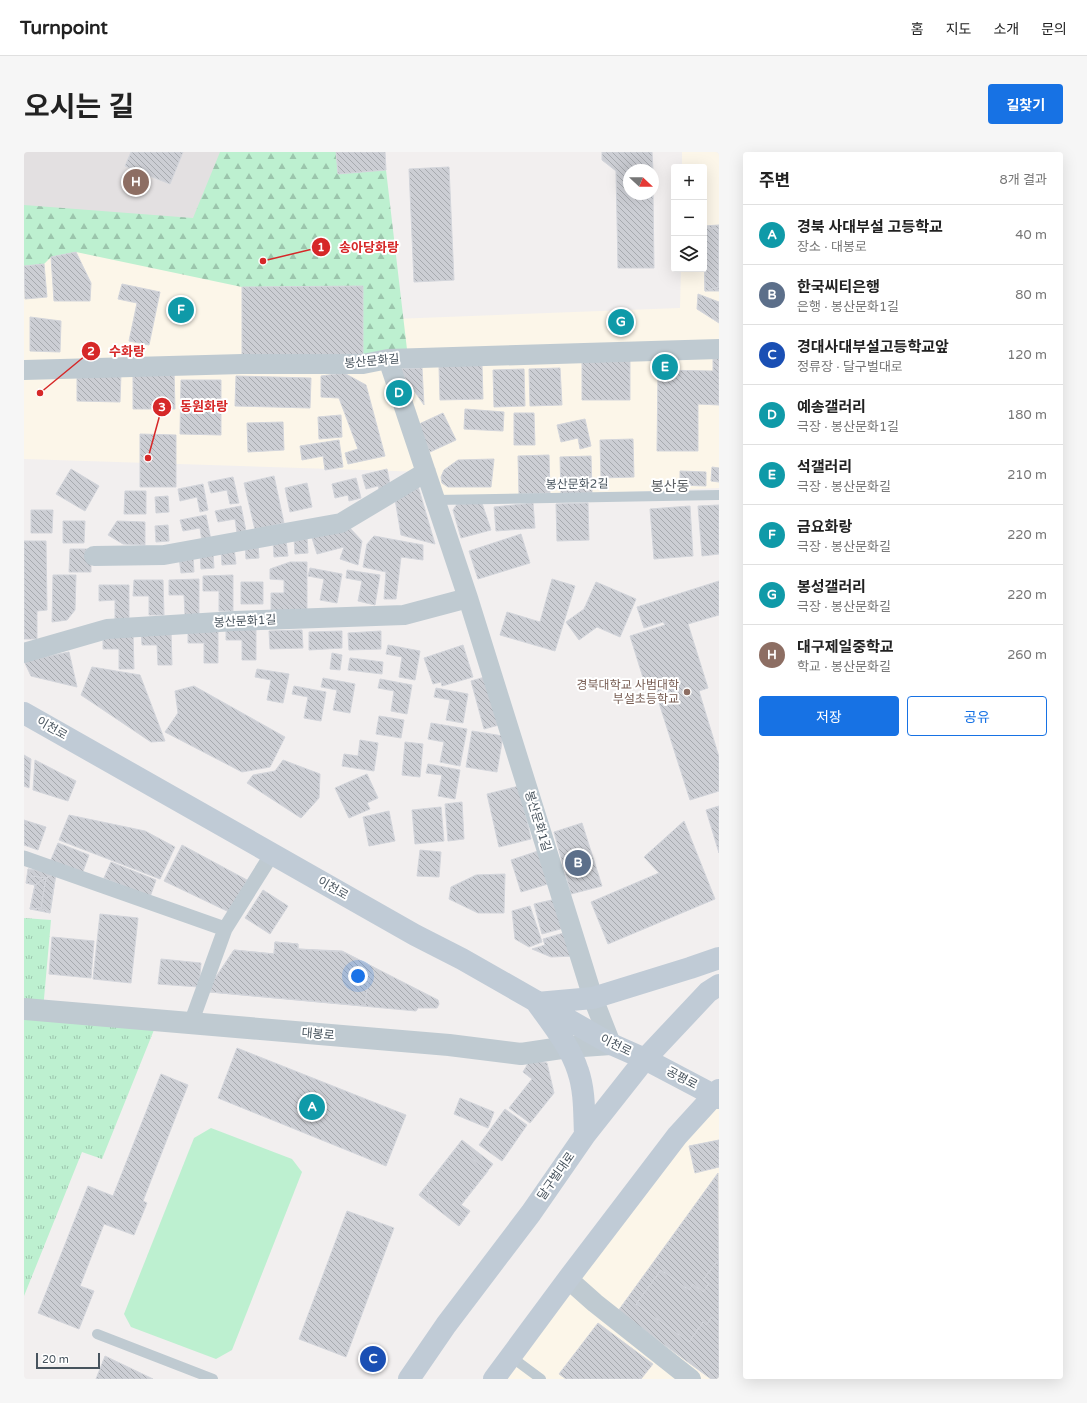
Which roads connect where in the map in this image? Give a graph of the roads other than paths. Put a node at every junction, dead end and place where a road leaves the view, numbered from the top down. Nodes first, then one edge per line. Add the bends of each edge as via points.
1 (719, 349) edge
2 (388, 359) junction
3 (24, 370) edge
4 (426, 472) junction
5 (719, 495) edge
6 (435, 500) junction
7 (94, 556) dead end
8 (468, 598) junction
9 (24, 653) edge
10 (24, 712) edge
11 (272, 854) junction
12 (24, 858) edge
13 (225, 929) junction
14 (719, 958) edge
15 (719, 985) edge
16 (593, 998) junction
17 (538, 1003) junction
18 (24, 1009) edge
19 (191, 1023) junction
20 (611, 1044) junction
21 (568, 1047) junction
22 (645, 1059) junction
23 (717, 1094) edge
24 (584, 1135) junction
25 (568, 1279) junction
26 (97, 1334) dead end
27 (510, 1356) junction
28 (213, 1379) edge
29 (409, 1379) edge
30 (494, 1379) edge
31 (541, 1379) edge
32 (691, 1379) edge

1 - 2 street, 봉산문화길
2 - 3 street, 봉산문화길 via 363,364 242,364
2 - 4 street, 봉산문화1길
4 - 6 street, 봉산문화1길
4 - 7 street via 341,523 164,555
5 - 6 lane, 봉산문화2길
6 - 8 street, 봉산문화1길
8 - 9 street, 봉산문화1길 via 404,615 107,629
8 - 16 street, 봉산문화1길
10 - 11 main road, 이천로
11 - 13 street
11 - 17 main road, 이천로
12 - 13 street
13 - 19 street
14 - 16 main road
15 - 22 main road, 달구벌대로 via 708,992
16 - 17 main road
16 - 20 street, 봉산문화1길
17 - 20 main road, 이천로
17 - 21 main road
18 - 19 street, 대봉로
19 - 21 street, 대봉로 via 521,1054
20 - 21 street, 대봉로
20 - 22 main road, 이천로
21 - 24 main road via 578,1071 584,1097
22 - 23 main road, 공평로
22 - 24 main road, 달구벌대로
23 - 25 main road via 678,1136
24 - 29 main road, 달구벌대로 via 531,1213 446,1325
25 - 27 main road
25 - 32 street
26 - 28 lane
27 - 30 main road
27 - 31 lane

